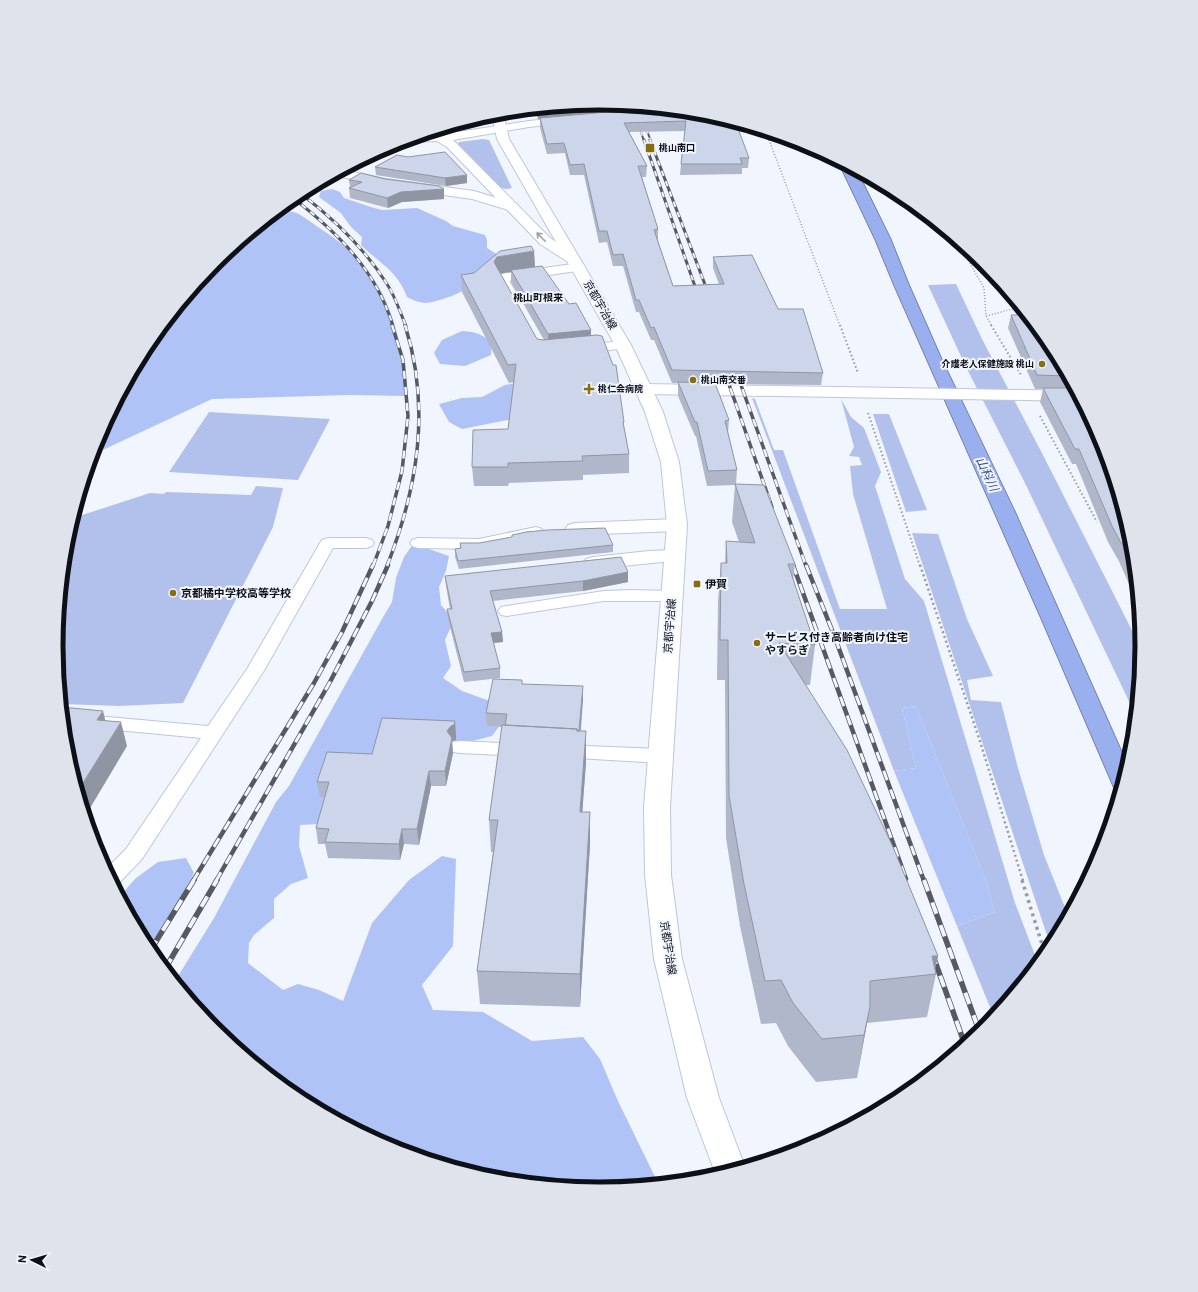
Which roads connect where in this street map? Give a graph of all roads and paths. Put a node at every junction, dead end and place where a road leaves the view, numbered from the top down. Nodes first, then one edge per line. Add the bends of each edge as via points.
1 (582, 119) edge
2 (499, 121) edge
3 (439, 134) edge
4 (437, 135) edge
5 (768, 137) edge
6 (346, 174) edge
7 (512, 207) junction
8 (966, 256) edge
9 (576, 263) junction
10 (1015, 308) edge
11 (521, 312) edge
12 (986, 316) junction
13 (623, 345) junction
14 (573, 349) edge
15 (1023, 378) dead end
16 (644, 389) junction
17 (868, 393) junction
18 (1073, 397) edge
19 (1039, 414) dead end
20 (1097, 522) dead end
21 (676, 525) junction
22 (552, 530) joint
23 (366, 543) dead end
24 (418, 543) dead end
25 (675, 556) junction
26 (578, 565) edge
27 (672, 596) junction
28 (507, 610) dead end
29 (69, 720) edge
30 (214, 733) junction
31 (460, 747) dead end
32 (660, 756) junction
33 (114, 874) edge
34 (1043, 947) edge
35 (728, 1166) edge

1 - 2 main road via 529,124
2 - 3 main road via 451,136
2 - 9 main road, 京都宇治線 via 503,139
4 - 7 main road via 451,144
5 - 17 path via 858,373
6 - 7 main road via 386,183 474,195
9 -> 7 main road via 545,241
8 - 12 path via 984,288
9 - 11 lane via 502,278
9 - 13 main road, 京都宇治線
10 - 12 path
12 - 15 path
13 - 14 lane
13 - 16 main road, 京都宇治線
16 - 17 main road
16 - 21 main road, 京都宇治線 via 670,462
17 - 18 main road
17 - 34 path via 868,413 979,738
19 - 20 path
21 - 22 main road
21 - 25 main road, 京都宇治線
22 - 24 lane via 479,544
23 - 30 lane via 328,543 256,669
25 - 26 main road
25 - 27 main road, 京都宇治線
27 - 28 lane via 604,596
27 - 32 main road, 京都宇治線
29 - 30 lane
30 - 33 lane via 134,854
31 - 32 lane
32 - 35 main road, 京都宇治線 via 657,807 658,875 668,959 703,1098

